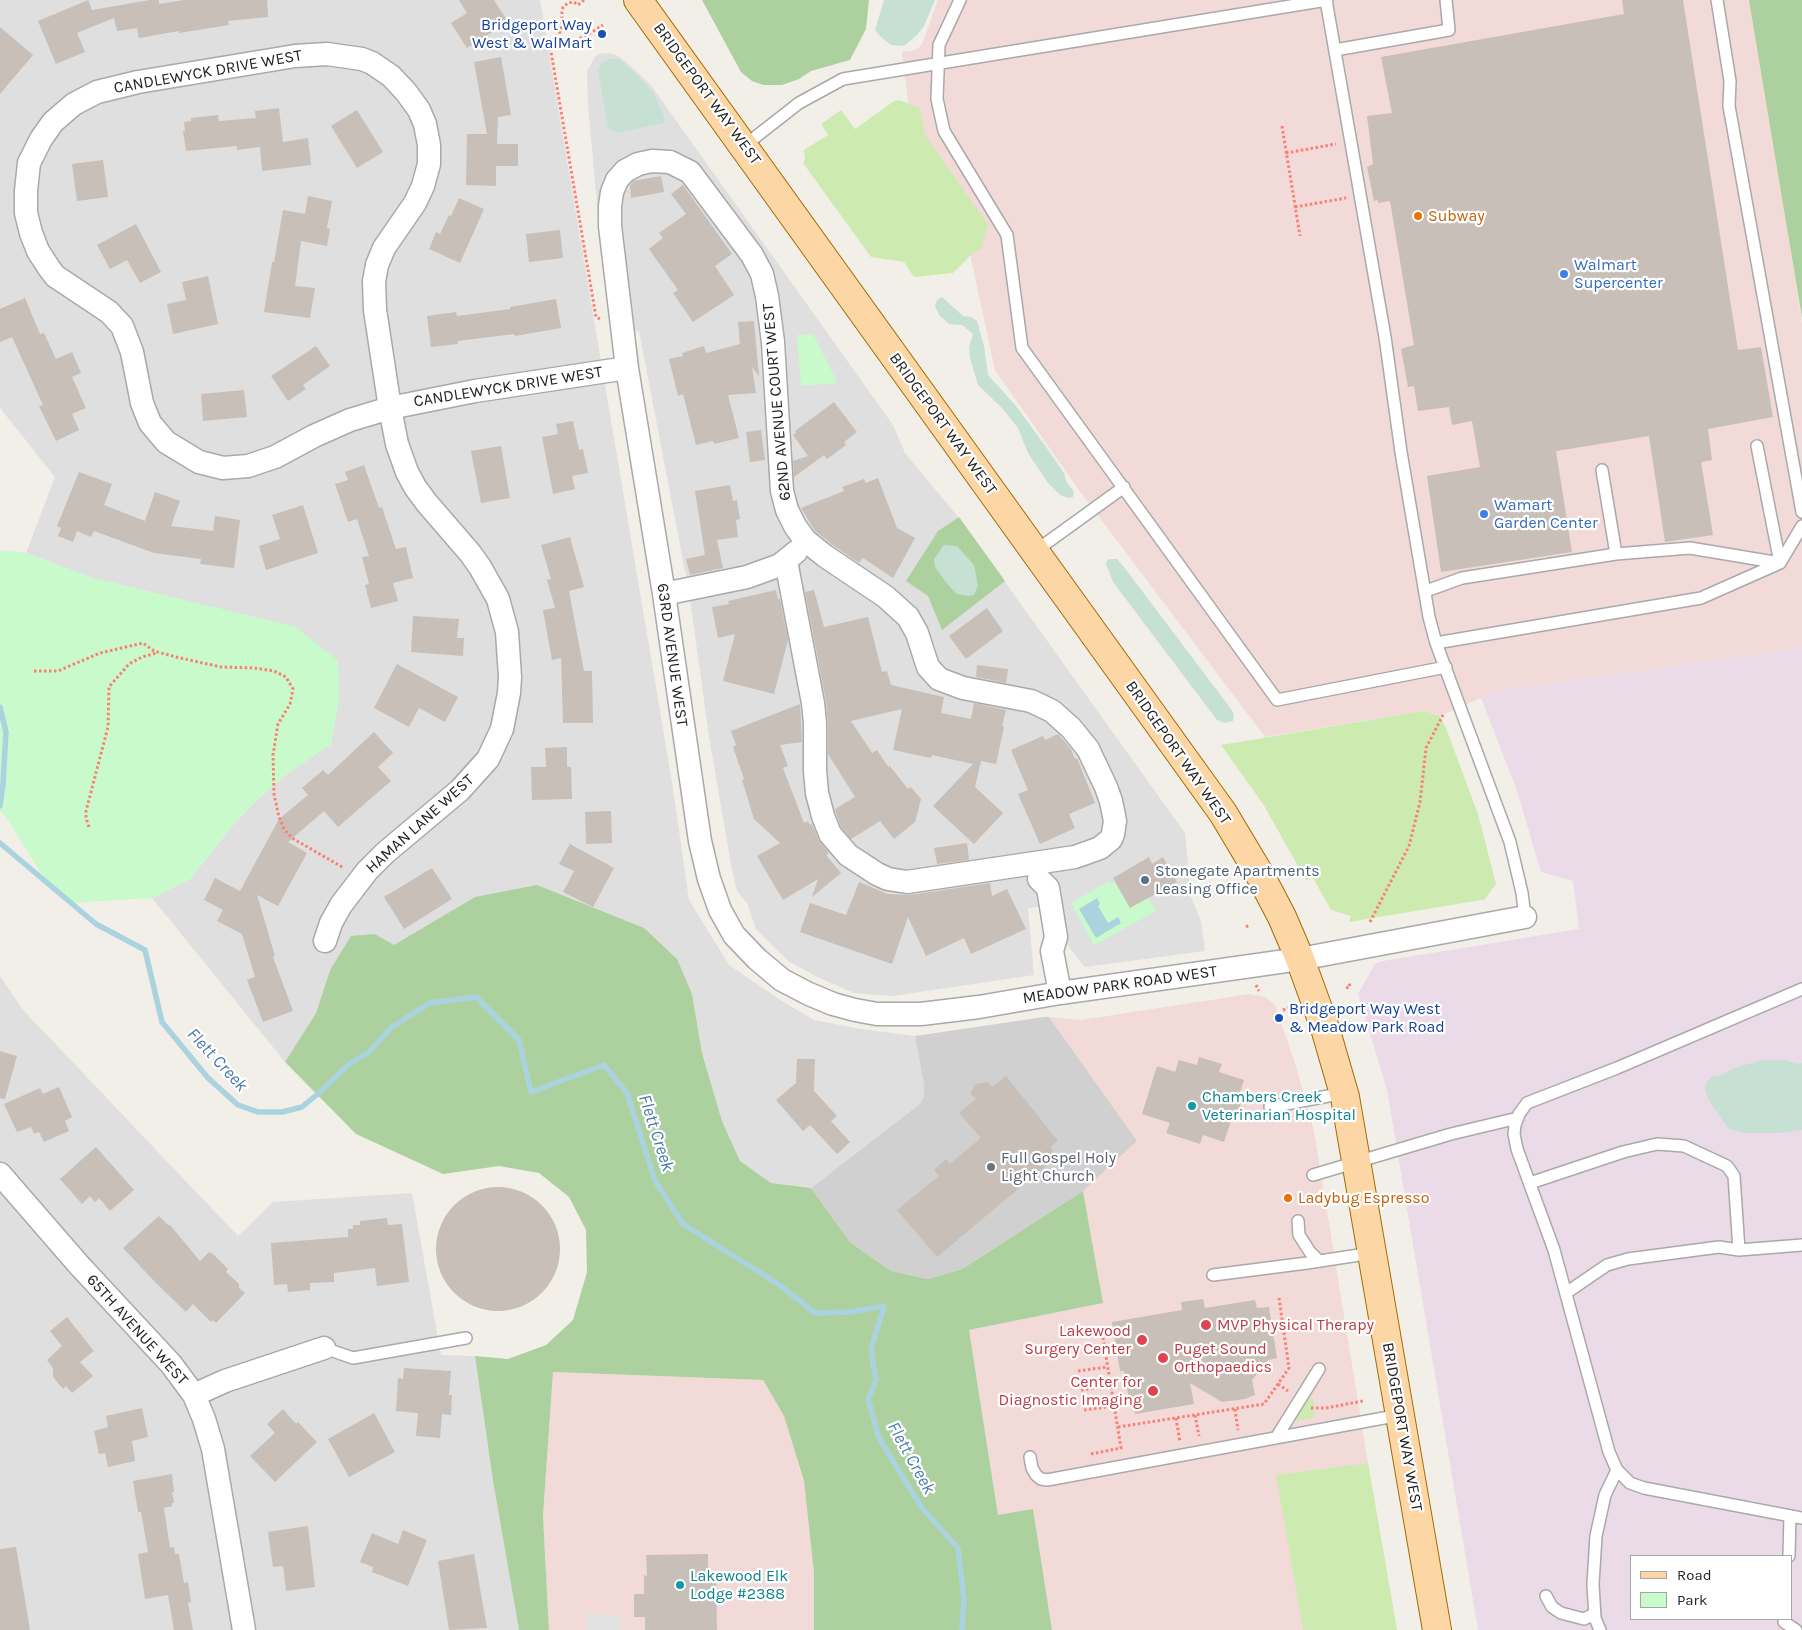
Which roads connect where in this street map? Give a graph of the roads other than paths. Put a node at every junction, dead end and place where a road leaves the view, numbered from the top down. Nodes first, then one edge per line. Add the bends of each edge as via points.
1 (638, 0) edge
2 (960, 0) edge
3 (1326, 0) edge
4 (1446, 0) edge
5 (1717, 0) edge
6 (1335, 50) junction
7 (938, 64) junction
8 (744, 146) junction
9 (652, 161) joint
10 (626, 368) junction
11 (390, 408) junction
12 (1757, 446) dead end
13 (1602, 470) dead end
14 (1124, 487) junction
15 (1802, 512) edge
16 (1802, 526) edge
17 (806, 540) junction
18 (1034, 552) junction
19 (1616, 554) junction
20 (786, 561) junction
21 (1780, 563) junction
22 (1426, 591) junction
23 (664, 594) junction
24 (1436, 642) junction
25 (1446, 667) junction
26 (1037, 871) junction
27 (1525, 917) joint
28 (734, 935) joint
29 (324, 941) dead end
30 (1300, 959) junction
31 (1802, 990) edge
32 (1060, 994) junction
33 (1344, 1093) junction
34 (1270, 1107) dead end
35 (1518, 1118) junction
36 (1356, 1162) junction
37 (0, 1174) edge
38 (1313, 1175) dead end
39 (1530, 1183) junction
40 (1298, 1221) dead end
41 (1802, 1245) edge
42 (1739, 1250) junction
43 (1372, 1253) junction
44 (1319, 1262) junction
45 (1213, 1275) dead end
46 (1566, 1293) junction
47 (466, 1338) dead end
48 (324, 1348) joint
49 (1319, 1369) dead end
50 (194, 1395) junction
51 (1400, 1415) junction
52 (1276, 1438) junction
53 (1030, 1457) dead end
54 (1617, 1470) junction
55 (1796, 1517) edge
56 (1789, 1555) edge
57 (1546, 1596) dead end
58 (1594, 1614) junction
59 (1783, 1624) edge
60 (244, 1630) edge
61 (1437, 1630) edge
62 (1600, 1630) edge
63 (1796, 1630) edge

1 - 8 main road, BRIDGEPORT WAY WEST
2 - 7 lane via 938,45
3 - 6 lane
3 - 7 lane
4 - 6 lane via 1449,30
5 - 15 lane via 1730,81 1729,106
6 - 22 lane
7 - 8 lane via 843,79 799,103
7 - 14 lane via 937,99 944,131 1007,235 1022,348
8 - 18 main road, BRIDGEPORT WAY WEST
9 - 10 street, 63RD AVENUE WEST via 625,171 617,180 611,200 610,226
9 - 17 street, 62ND AVENUE COURT WEST via 675,163 695,177 752,255 762,274 773,342 782,491 790,517
10 - 11 street, CANDLEWYCK DRIVE WEST via 475,390
10 - 23 street, 63RD AVENUE WEST
11 - 11 street, CANDLEWYCK DRIVE WEST via 334,427 275,457 248,466 210,466 188,457 166,442 155,431 146,414 132,352 122,326 109,312 56,276 42,259 30,233 26,213 27,173 36,148 53,122 84,98 119,86 295,56 352,56 372,63 391,76 418,110 426,130 430,156 419,195 384,248 374,281 375,310
11 - 29 street, HAMAN LANE WEST via 397,444 415,487 470,553 498,599 507,632 510,685 502,729 484,763 460,790 385,853 362,878 341,905
12 - 21 lane
13 - 19 lane
14 - 18 lane
14 - 25 lane via 1277,700
16 - 21 lane
17 - 20 street
17 - 26 street, 62ND AVENUE COURT WEST via 901,609 913,624 928,667 938,679 963,688 1031,701 1052,711 1071,728 1091,754 1111,801 1114,834 1100,848
18 - 30 main road, BRIDGEPORT WAY WEST via 1236,834 1278,908
19 - 21 lane via 1690,548
19 - 22 lane via 1462,578
20 - 23 street via 747,577
20 - 26 street, 62ND AVENUE COURT WEST via 813,703 817,793 835,841 858,863 883,877 901,881
21 - 24 lane via 1701,598
22 - 24 lane
23 - 28 street, 63RD AVENUE WEST via 700,841 720,910
24 - 25 lane
25 - 27 lane via 1510,842
26 - 32 street via 1048,888 1056,937 1052,951
27 - 30 street, MEADOW PARK ROAD WEST
28 - 32 street, MEADOW PARK ROAD WEST via 782,980 833,1004 855,1010 897,1015 929,1013
30 - 32 street, MEADOW PARK ROAD WEST
30 - 33 main road, BRIDGEPORT WAY WEST
31 - 35 lane via 1527,1103
33 - 34 lane
33 - 36 main road, BRIDGEPORT WAY WEST
35 - 36 lane
35 - 39 lane via 1514,1134
36 - 38 lane
36 - 43 main road, BRIDGEPORT WAY WEST
37 - 50 street, 65TH AVENUE WEST via 171,1364
39 - 42 lane via 1623,1152 1657,1144 1684,1146 1727,1166 1734,1176
39 - 46 lane
40 - 44 lane via 1300,1235
41 - 42 lane
42 - 46 lane via 1719,1247 1628,1259 1607,1265
43 - 44 lane
43 - 51 main road, BRIDGEPORT WAY WEST
44 - 45 lane
46 - 54 lane via 1609,1452
47 - 48 lane via 353,1358
48 - 50 street via 225,1381
49 - 52 lane
50 - 60 street, 65TH AVENUE WEST via 213,1448
51 - 52 lane
51 - 61 main road, BRIDGEPORT WAY WEST
52 - 53 lane via 1048,1480 1036,1476
54 - 55 lane via 1630,1483 1644,1488
54 - 58 lane via 1605,1496 1596,1536
55 - 56 lane
57 - 58 lane via 1560,1614 1584,1619
58 - 62 lane
59 - 63 lane

